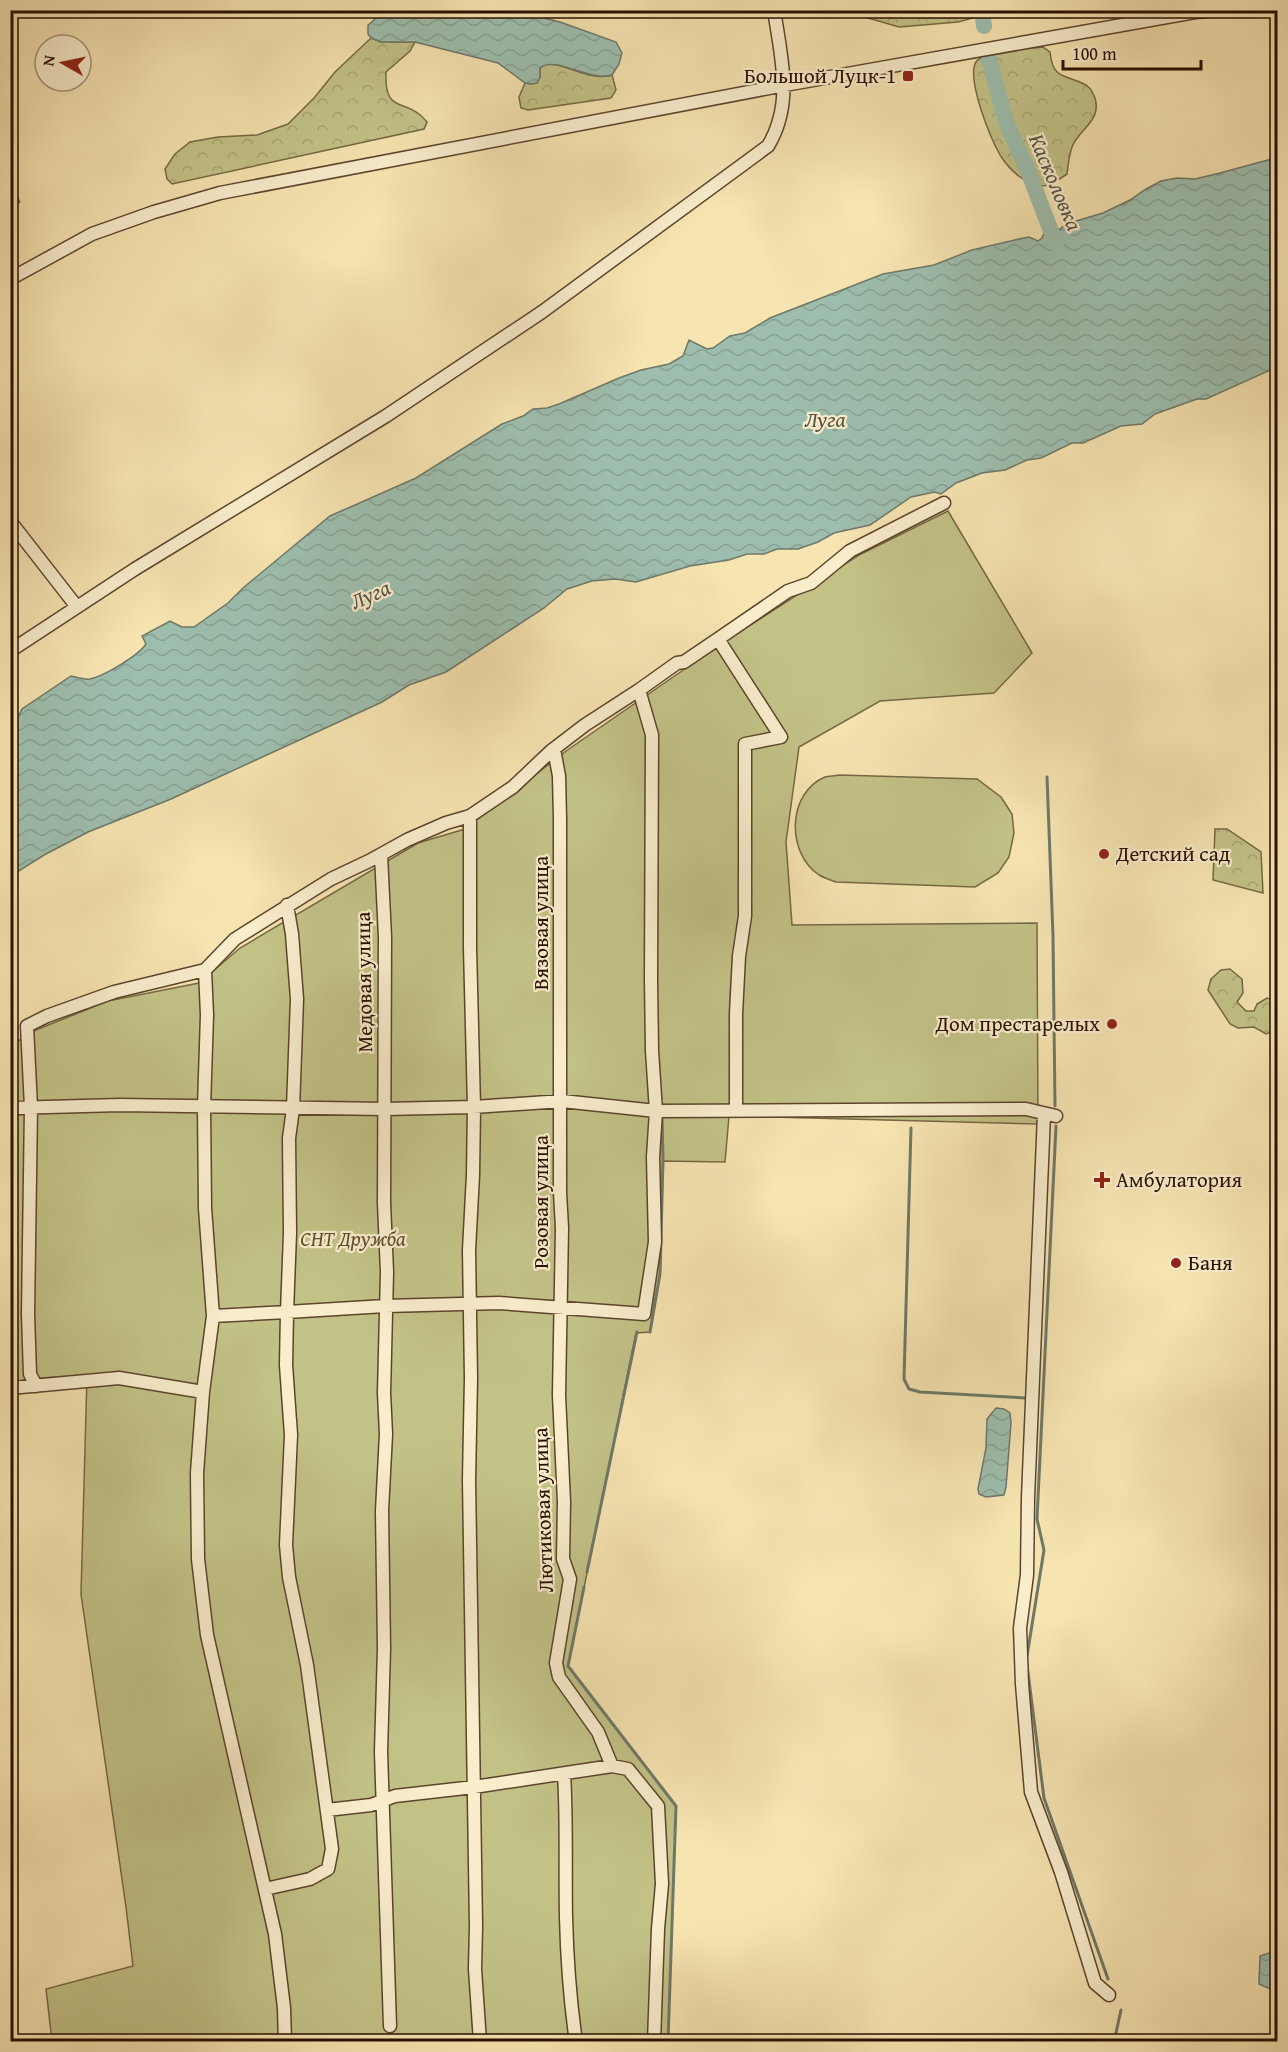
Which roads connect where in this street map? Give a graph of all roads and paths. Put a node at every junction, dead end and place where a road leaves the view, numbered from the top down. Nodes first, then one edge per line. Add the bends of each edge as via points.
1 (774, 10) edge
2 (1221, 10) edge
3 (785, 85) junction
4 (10, 279) edge
5 (944, 503) dead end
6 (10, 521) edge
7 (77, 607) junction
8 (718, 639) junction
9 (10, 651) edge
10 (639, 690) junction
11 (554, 749) junction
12 (470, 816) junction
13 (381, 855) junction
14 (287, 905) junction
15 (205, 970) junction
16 (562, 1099) junction
17 (31, 1107) junction
18 (204, 1107) junction
19 (474, 1107) junction
20 (10, 1108) edge
21 (293, 1109) junction
22 (385, 1109) junction
23 (736, 1110) junction
24 (657, 1111) junction
25 (470, 1303) junction
26 (385, 1306) junction
27 (560, 1307) junction
28 (287, 1312) junction
29 (213, 1316) junction
30 (36, 1386) junction
31 (10, 1388) edge
32 (203, 1392) junction
33 (612, 1766) junction
34 (564, 1774) junction
35 (474, 1787) junction
36 (383, 1800) junction
37 (327, 1810) junction
38 (265, 1889) junction
39 (1109, 1995) dead end
40 (390, 2026) dead end
41 (285, 2042) edge
42 (480, 2042) edge
43 (576, 2042) edge
44 (654, 2042) edge

1 - 3 street
2 - 3 street
3 - 4 street via 220,193 92,234
3 - 7 street via 778,130 768,146 708,192 542,312 386,416
5 - 8 street via 850,551 811,583 788,591
6 - 7 street
7 - 9 street
8 - 10 street
8 - 23 street via 781,737 745,744 745,916 735,1014
10 - 11 street
10 - 24 street via 652,735 651,991
11 - 12 street via 513,787
11 - 16 street, Вязовая улица via 560,819
12 - 13 street via 446,822
12 - 19 street
13 - 14 street
13 - 22 street, Медовая улица
14 - 15 street via 235,939
14 - 21 street via 297,999
15 - 17 street via 114,992 27,1026
15 - 18 street
16 - 19 street
16 - 24 street
16 - 27 street, Розовая улица
17 - 18 street
17 - 20 street
17 - 30 street via 28,1314 30,1374
18 - 21 street
18 - 29 street via 205,1208
19 - 22 street
19 - 25 street
21 - 22 street
21 - 28 street via 289,1138
22 - 26 street, Медовая улица
23 - 24 street
23 - 39 street via 1026,1109 1050,1115 1028,1498 1028,1575 1020,1628 1022,1684 1031,1792 1061,1872 1095,1983
24 - 27 street via 653,1157 655,1242 644,1314
25 - 26 street
25 - 27 street
25 - 35 street
26 - 28 street
26 - 36 street, Медовая улица
27 - 33 street, Лютиковая улица via 562,1559 570,1579 556,1663 559,1677 598,1732
28 - 29 street
28 - 37 street via 291,1435 287,1556
29 - 32 street
30 - 31 street
30 - 32 street via 119,1378
32 - 38 street via 197,1473 198,1538 207,1635
33 - 34 street
33 - 44 street via 628,1769 658,1806 662,1884
34 - 35 street
34 - 43 street via 569,1980
35 - 36 street
35 - 42 street via 475,1970
36 - 37 street
36 - 40 street, Медовая улица
37 - 38 street via 332,1849 328,1869 310,1878
38 - 41 street via 276,1944

